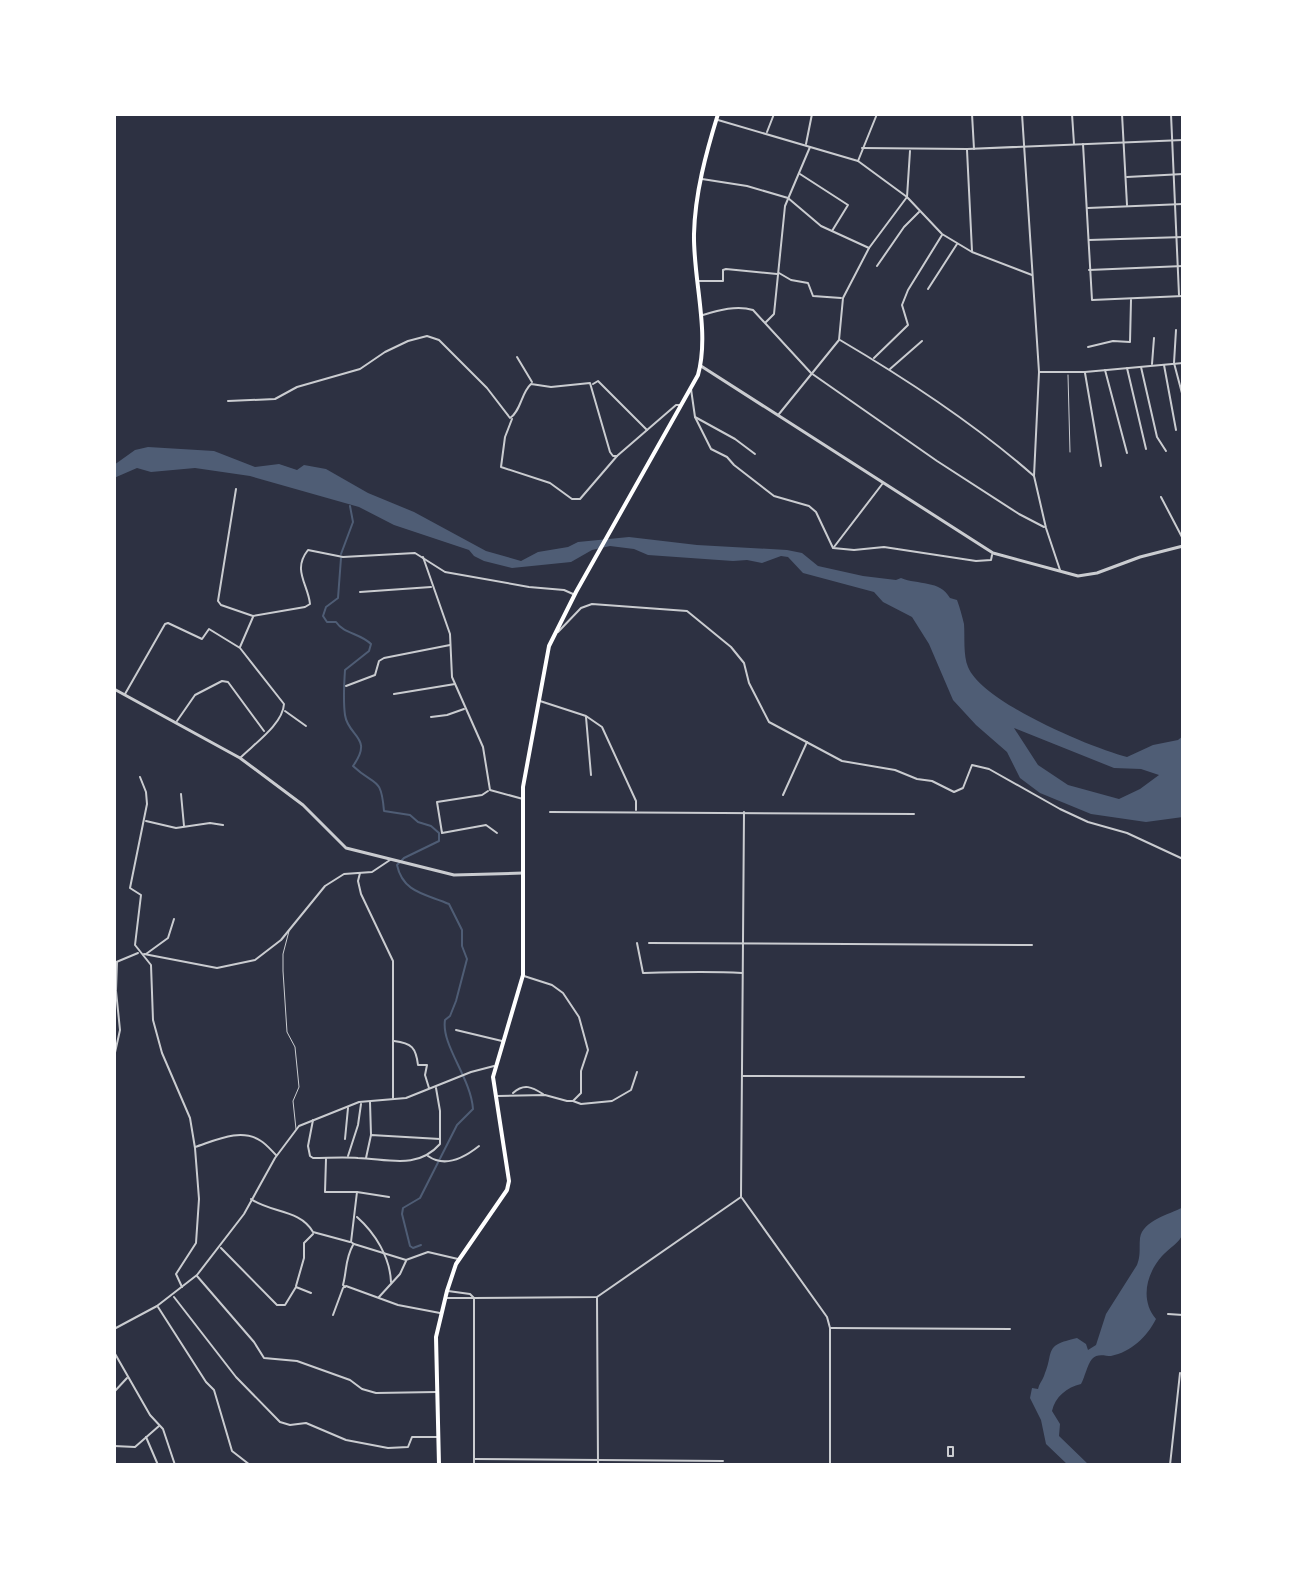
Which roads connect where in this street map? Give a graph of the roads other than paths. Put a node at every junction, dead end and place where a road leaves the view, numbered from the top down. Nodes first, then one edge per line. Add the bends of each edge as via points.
1 (774, 114) edge
2 (812, 114) edge
3 (877, 114) edge
4 (972, 114) edge
5 (1022, 114) edge
6 (1072, 114) edge
7 (1122, 114) edge
8 (1171, 114) edge
9 (718, 117) edge
10 (766, 133) junction
11 (1183, 140) edge
12 (1172, 141) junction
13 (1124, 143) junction
14 (806, 144) junction
15 (1074, 144) junction
16 (1083, 144) junction
17 (811, 146) junction
18 (1024, 146) junction
19 (862, 148) junction
20 (967, 149) junction
21 (974, 149) junction
22 (910, 150) junction
23 (858, 161) junction
24 (799, 173) junction
25 (1174, 174) junction
26 (1183, 174) edge
27 (1126, 177) junction
28 (701, 179) junction
29 (907, 197) junction
30 (788, 198) junction
31 (1175, 204) junction
32 (1183, 204) edge
33 (1127, 206) junction
34 (1087, 208) junction
35 (920, 211) junction
36 (832, 231) junction
37 (942, 234) junction
38 (1183, 237) edge
39 (1177, 238) junction
40 (1089, 240) junction
41 (957, 243) junction
42 (869, 248) junction
43 (972, 252) junction
44 (877, 266) dead end
45 (1178, 266) junction
46 (1183, 266) edge
47 (1089, 270) junction
48 (779, 274) junction
49 (1033, 275) junction
50 (697, 281) junction
51 (928, 289) dead end
52 (1181, 296) edge
53 (843, 298) junction
54 (1131, 298) junction
55 (700, 316) junction
56 (766, 322) junction
57 (1176, 330) dead end
58 (1154, 338) dead end
59 (839, 340) junction
60 (922, 341) dead end
61 (1088, 347) dead end
62 (517, 357) dead end
63 (873, 359) junction
64 (1174, 363) junction
65 (1183, 363) edge
66 (1164, 364) junction
67 (1152, 365) junction
68 (701, 366) junction
69 (1141, 366) junction
70 (1127, 367) junction
71 (1105, 369) junction
72 (889, 370) junction
73 (1039, 372) junction
74 (1068, 372) junction
75 (1085, 372) junction
76 (811, 373) junction
77 (533, 384) junction
78 (593, 385) junction
79 (691, 388) junction
80 (1183, 397) edge
81 (228, 401) dead end
82 (681, 406) junction
83 (779, 414) junction
84 (695, 417) junction
85 (513, 418) junction
86 (647, 430) junction
87 (1176, 430) dead end
88 (1146, 449) dead end
89 (1166, 451) dead end
90 (1070, 452) dead end
91 (1127, 453) dead end
92 (755, 454) dead end
93 (617, 456) junction
94 (1101, 466) dead end
95 (1034, 476) junction
96 (883, 483) junction
97 (236, 489) dead end
98 (1161, 497) dead end
99 (1046, 528) junction
100 (1183, 539) edge
101 (1183, 546) edge
102 (833, 548) junction
103 (993, 553) junction
104 (422, 556) junction
105 (1060, 570) junction
106 (432, 587) junction
107 (360, 592) dead end
108 (575, 593) junction
109 (253, 616) junction
110 (553, 635) junction
111 (451, 645) junction
112 (240, 648) junction
113 (455, 684) junction
114 (346, 686) dead end
115 (114, 689) edge
116 (394, 694) dead end
117 (125, 695) junction
118 (539, 700) junction
119 (465, 709) junction
120 (284, 711) junction
121 (586, 716) junction
122 (431, 717) dead end
123 (176, 722) junction
124 (306, 726) dead end
125 (265, 733) junction
126 (807, 741) junction
127 (240, 758) junction
128 (591, 775) dead end
129 (140, 777) dead end
130 (490, 790) junction
131 (181, 794) dead end
132 (783, 795) dead end
133 (523, 799) junction
134 (550, 812) dead end
135 (636, 812) junction
136 (744, 812) junction
137 (914, 814) dead end
138 (145, 821) junction
139 (223, 825) dead end
140 (184, 827) junction
141 (497, 833) dead end
142 (391, 859) junction
143 (1183, 859) edge
144 (360, 873) junction
145 (523, 873) junction
146 (174, 919) dead end
147 (290, 929) junction
148 (637, 943) dead end
149 (649, 943) dead end
150 (743, 945) junction
151 (1032, 945) dead end
152 (140, 953) junction
153 (145, 954) junction
154 (116, 963) edge
155 (743, 973) junction
156 (523, 975) junction
157 (456, 1030) dead end
158 (394, 1041) junction
159 (503, 1041) junction
160 (114, 1057) edge
161 (495, 1066) junction
162 (637, 1072) dead end
163 (742, 1076) junction
164 (1024, 1077) dead end
165 (436, 1087) junction
166 (429, 1089) junction
167 (544, 1095) junction
168 (495, 1096) junction
169 (511, 1096) junction
170 (393, 1099) junction
171 (370, 1101) junction
172 (573, 1101) junction
173 (360, 1102) junction
174 (348, 1107) junction
175 (314, 1120) junction
176 (296, 1131) junction
177 (371, 1135) junction
178 (345, 1139) dead end
179 (441, 1139) junction
180 (479, 1146) dead end
181 (195, 1148) junction
182 (277, 1155) junction
183 (427, 1155) junction
184 (348, 1157) junction
185 (326, 1158) junction
186 (366, 1158) junction
187 (357, 1192) junction
188 (389, 1197) dead end
189 (741, 1197) junction
190 (251, 1199) junction
191 (356, 1216) junction
192 (313, 1232) junction
193 (352, 1243) junction
194 (221, 1247) junction
195 (383, 1254) junction
196 (459, 1259) junction
197 (406, 1260) junction
198 (197, 1275) junction
199 (391, 1282) junction
200 (182, 1287) junction
201 (296, 1287) junction
202 (345, 1287) junction
203 (447, 1291) junction
204 (311, 1293) dead end
205 (172, 1295) junction
206 (597, 1297) junction
207 (378, 1298) junction
208 (445, 1298) junction
209 (474, 1298) junction
210 (157, 1306) junction
211 (441, 1314) junction
212 (1168, 1314) dead end
213 (333, 1315) dead end
214 (1183, 1315) edge
215 (830, 1328) junction
216 (114, 1329) edge
217 (1010, 1329) dead end
218 (114, 1352) edge
219 (1180, 1373) dead end
220 (128, 1377) junction
221 (114, 1392) edge
222 (437, 1392) junction
223 (160, 1425) junction
224 (145, 1436) junction
225 (438, 1437) junction
226 (114, 1446) edge
227 (474, 1459) junction
228 (598, 1460) junction
229 (723, 1461) dead end
230 (158, 1465) edge
231 (175, 1465) edge
232 (250, 1465) edge
233 (439, 1465) edge
234 (474, 1465) edge
235 (598, 1465) edge
236 (830, 1465) edge
237 (1170, 1465) edge

1 - 10 street
2 - 14 street
3 - 19 street
4 - 21 street
5 - 18 street
6 - 15 street
7 - 13 street
8 - 12 street
9 - 10 street
9 - 28 highway
10 - 14 street
11 - 12 street
12 - 13 street
12 - 25 street
13 - 16 street
13 - 27 street
14 - 17 street
15 - 16 street
15 - 18 street
16 - 34 street
17 - 23 street
17 - 24 street
18 - 21 street
18 - 49 street
19 - 22 street
19 - 23 street
20 - 21 street
20 - 22 street
20 - 43 street
22 - 29 street
23 - 29 street
24 - 30 street
24 - 36 street via 848,205
25 - 26 street
25 - 27 street
25 - 31 street
27 - 33 street
28 - 30 street
28 - 50 highway via 694,234
29 - 35 street
29 - 42 street
30 - 36 street
30 - 48 street
31 - 32 street
31 - 33 street
31 - 39 street
33 - 34 street
34 - 40 street
35 - 37 street
35 - 44 street
36 - 42 street
37 - 41 street
37 - 63 street via 902,305 908,325
38 - 39 street
39 - 40 street
39 - 45 street
40 - 47 street
41 - 43 street
41 - 51 street
42 - 53 street
43 - 49 street
45 - 46 street
45 - 47 street
45 - 52 street
47 - 54 street via 1092,300
48 - 50 street via 726,269 723,281
48 - 53 street via 808,283 813,296
48 - 56 street via 774,314
49 - 73 street
50 - 55 highway
52 - 54 street
53 - 59 street
54 - 61 street via 1130,342
55 - 56 street via 744,307
55 - 68 highway
56 - 76 street
57 - 64 street
58 - 67 street
59 - 63 street
59 - 76 street
60 - 72 street
62 - 77 street
63 - 72 street
64 - 65 street
64 - 66 street
64 - 80 street
66 - 67 street
66 - 87 street
67 - 69 street
68 - 79 highway
68 - 83 street
69 - 70 street
69 - 89 street via 1157,437
70 - 71 street
70 - 88 street
71 - 75 street
71 - 91 street
72 - 95 street via 995,442
73 - 74 street
73 - 95 street
74 - 75 street
74 - 90 lane
75 - 94 street
76 - 83 street
76 - 99 street via 937,461
77 - 78 street
77 - 85 street via 524,391
78 - 86 street via 598,381
78 - 93 street via 610,452
79 - 82 highway
79 - 84 street
81 - 85 street via 275,399 360,369 385,352 427,336 439,340
82 - 86 street
82 - 108 highway
83 - 96 street
84 - 92 street
84 - 102 street via 711,449 774,496 816,512
85 - 93 street via 501,467 550,483 572,499 580,499
86 - 93 street
95 - 99 street
96 - 102 street
96 - 103 street
97 - 109 street via 218,601
98 - 100 street
99 - 105 street
101 - 105 street via 1097,573 1078,576
102 - 103 street via 884,547 976,561 991,560
103 - 105 street
104 - 106 street
104 - 108 street via 445,572
104 - 109 street via 343,557 308,550 300,571 310,604
106 - 107 street
106 - 111 street
108 - 110 highway
109 - 112 street
110 - 118 highway
110 - 126 street via 592,604 687,611 744,663 769,722
111 - 113 street
111 - 114 street via 384,658 375,675
112 - 117 street via 209,629 202,639 165,624
112 - 120 street via 284,704
113 - 116 street
113 - 119 street
115 - 117 street
117 - 123 street
118 - 121 street
118 - 133 highway
119 - 122 street
119 - 130 street via 483,747
120 - 124 street
120 - 125 street
121 - 128 street
121 - 135 street via 602,727 636,801
123 - 125 street via 195,695 222,681
123 - 127 street
125 - 127 street
126 - 132 street
126 - 143 street via 842,761 895,770 954,792 963,788 972,765 989,769 1088,822
127 - 142 street via 303,805 346,848
129 - 138 street via 146,792
130 - 133 street
130 - 141 street via 437,802 436,808 442,833 486,825
131 - 140 street
133 - 145 highway
134 - 135 street
135 - 136 street
136 - 137 street
136 - 150 street
138 - 140 street
138 - 152 street via 130,888 141,895 135,945
139 - 140 street
142 - 144 street via 372,872
142 - 145 street via 454,875
144 - 147 street via 344,874 325,886
144 - 158 street via 361,894 393,961
145 - 156 highway
146 - 153 street via 168,938
147 - 153 street via 248,963 217,968
147 - 176 lane via 283,971 287,1032 295,1047 299,1087 293,1101
148 - 155 street via 643,973
149 - 150 street
150 - 151 street
150 - 155 street
152 - 153 street
152 - 154 street
152 - 181 street via 151,965 153,1020 190,1118
154 - 160 street via 120,1030
155 - 163 street
156 - 159 highway
156 - 172 street via 563,993 579,1017 588,1050 581,1093
157 - 159 street
158 - 166 street via 413,1046 418,1065 427,1065
158 - 170 street
159 - 161 highway
161 - 165 street
161 - 168 highway
162 - 172 street via 631,1090 612,1101
163 - 164 street
163 - 189 street
165 - 166 street
165 - 179 street
166 - 170 street
167 - 169 street
167 - 169 street via 522,1087
167 - 172 street
168 - 169 street
168 - 196 highway via 509,1181
170 - 171 street
171 - 173 street
171 - 177 street
173 - 174 street
173 - 184 street
174 - 175 street
174 - 178 street
175 - 176 street
175 - 185 street via 310,1156
176 - 182 street
177 - 179 street
177 - 186 street
179 - 183 street
180 - 183 street via 446,1163
181 - 182 street via 243,1136 258,1138
181 - 200 street via 196,1243 176,1274
182 - 190 street
183 - 186 street via 398,1163
184 - 185 street
184 - 186 street
185 - 187 street via 325,1192
187 - 188 street
187 - 191 street
189 - 206 street
189 - 215 street
190 - 192 street via 307,1222
190 - 194 street
191 - 193 street
191 - 195 street
192 - 193 street
192 - 201 street via 304,1243
193 - 195 street
193 - 202 street
194 - 198 street
194 - 201 street via 277,1305 285,1305
195 - 197 street
195 - 199 street
196 - 197 street via 428,1252
196 - 203 highway
197 - 199 street
198 - 200 street
198 - 222 street via 264,1358 297,1361 376,1393
199 - 207 street
200 - 205 street
201 - 204 street
202 - 207 street
202 - 213 street
203 - 208 highway
203 - 209 street
205 - 210 street
205 - 225 street via 236,1377 280,1422 306,1423 346,1440 388,1448 408,1447 412,1437
206 - 209 street
206 - 228 street
207 - 211 street
208 - 209 street
208 - 211 highway
209 - 227 street
210 - 216 street
210 - 232 street via 214,1390 232,1451
211 - 222 highway
212 - 214 street
215 - 217 street
215 - 236 street
218 - 220 street
219 - 237 street
220 - 221 street
220 - 223 street
222 - 225 highway
223 - 224 street
223 - 231 street
224 - 226 street via 135,1447
224 - 230 street
225 - 233 highway
227 - 228 street
227 - 234 street
228 - 229 street
228 - 235 street

